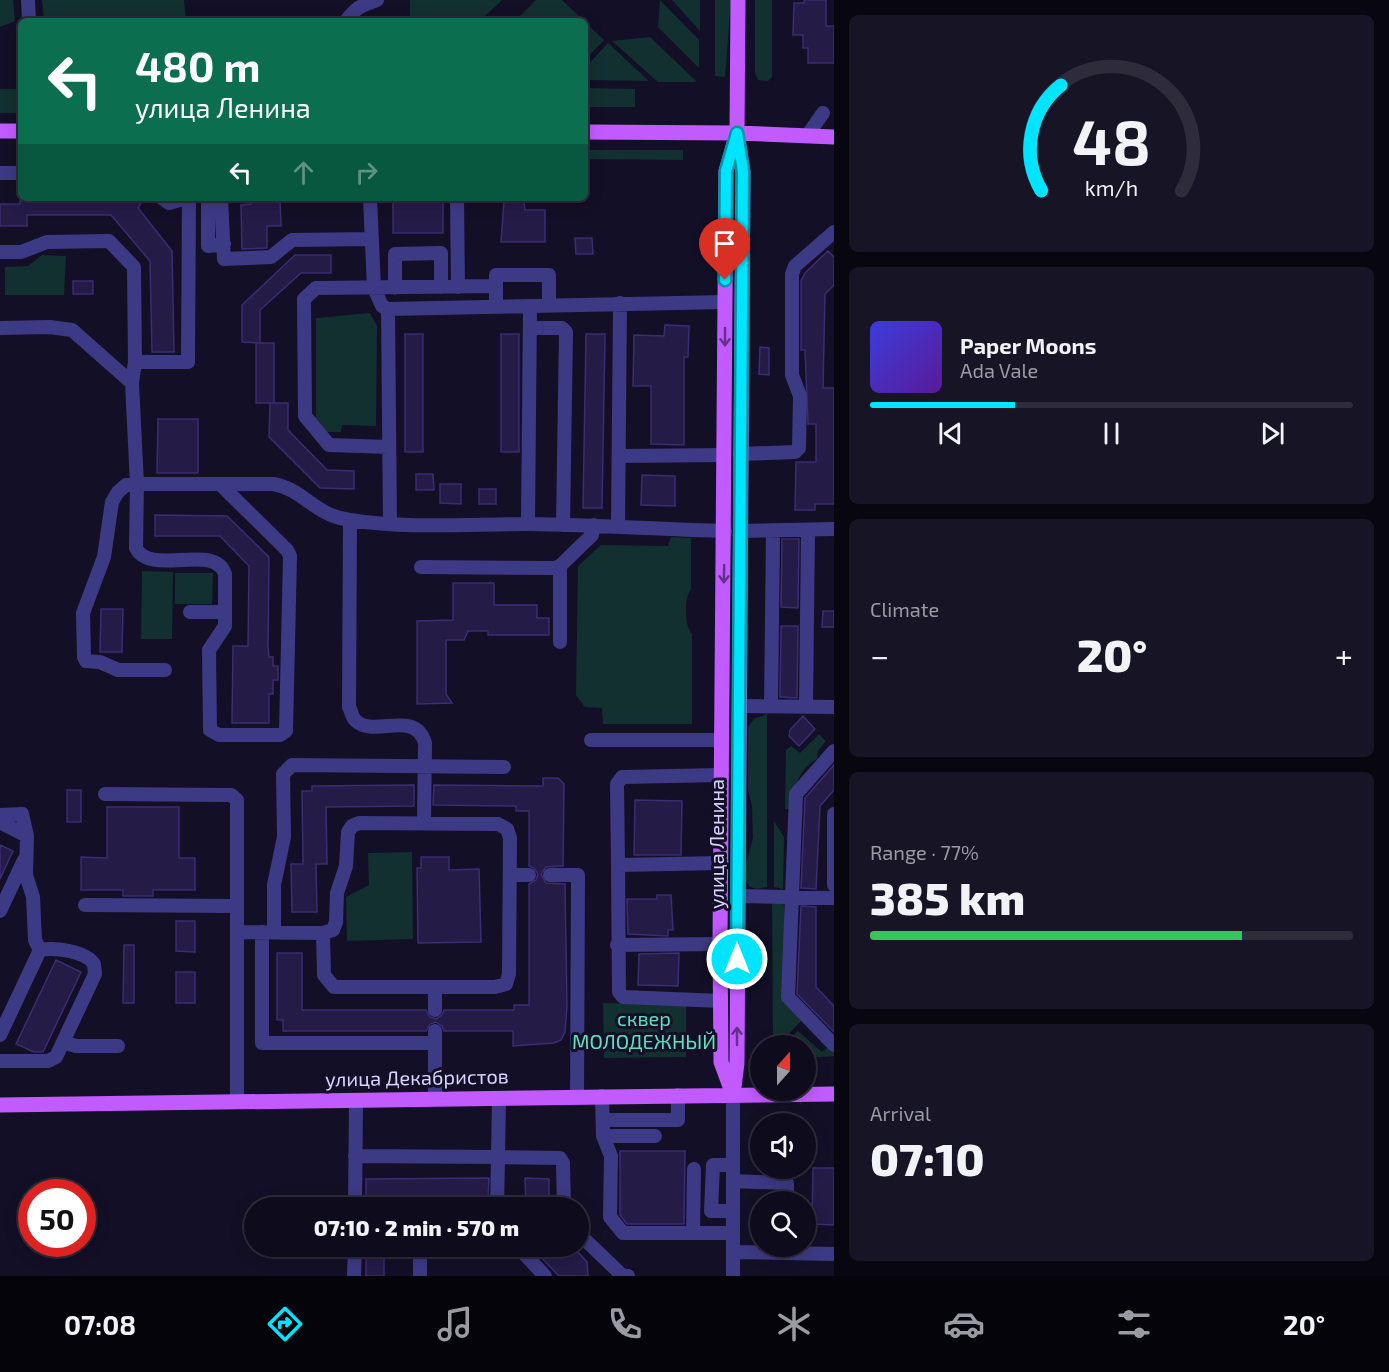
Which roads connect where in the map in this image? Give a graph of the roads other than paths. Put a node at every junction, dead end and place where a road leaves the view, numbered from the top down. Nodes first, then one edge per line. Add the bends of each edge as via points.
1 (28, 0) edge
2 (377, 0) edge
3 (738, 0) edge
4 (28, 18) edge
5 (348, 18) edge
6 (823, 113) dead end
7 (0, 130) edge
8 (18, 131) edge
9 (588, 132) edge
10 (737, 133) junction
11 (807, 136) junction
12 (834, 137) edge
13 (0, 173) edge
14 (18, 173) edge
15 (188, 201) edge
16 (208, 201) edge
17 (221, 201) edge
18 (370, 201) edge
19 (457, 201) edge
20 (834, 232) edge
21 (372, 239) junction
22 (224, 244) junction
23 (0, 252) edge
24 (496, 286) junction
25 (441, 287) junction
26 (458, 287) junction
27 (374, 288) junction
28 (395, 288) junction
29 (725, 302) junction
30 (621, 303) junction
31 (549, 305) junction
32 (496, 306) junction
33 (530, 306) junction
34 (388, 309) junction
35 (0, 328) edge
36 (530, 328) junction
37 (135, 362) junction
38 (132, 383) junction
39 (389, 447) junction
40 (740, 454) junction
41 (724, 455) junction
42 (619, 456) junction
43 (137, 484) junction
44 (220, 484) junction
45 (724, 485) junction
46 (741, 485) junction
47 (350, 520) junction
48 (390, 524) junction
49 (528, 524) junction
50 (563, 525) junction
51 (594, 525) junction
52 (618, 526) junction
53 (834, 529) edge
54 (808, 530) junction
55 (724, 531) junction
56 (741, 531) junction
57 (773, 531) junction
58 (560, 566) junction
59 (421, 567) dead end
60 (189, 612) dead end
61 (225, 612) junction
62 (560, 642) dead end
63 (165, 670) dead end
64 (739, 706) junction
65 (771, 706) junction
66 (806, 707) junction
67 (834, 707) edge
68 (591, 740) dead end
69 (722, 740) junction
70 (738, 740) junction
71 (834, 750) edge
72 (424, 766) junction
73 (504, 767) dead end
74 (721, 775) junction
75 (105, 794) dead end
76 (834, 814) edge
77 (0, 815) edge
78 (0, 822) edge
79 (424, 823) junction
80 (27, 836) junction
81 (27, 855) junction
82 (722, 863) junction
83 (618, 865) junction
84 (510, 875) junction
85 (529, 875) dead end
86 (550, 875) dead end
87 (834, 885) edge
88 (738, 896) junction
89 (792, 897) junction
90 (834, 898) edge
91 (85, 905) dead end
92 (237, 906) junction
93 (0, 911) edge
94 (237, 932) junction
95 (268, 932) junction
96 (323, 933) junction
97 (720, 944) junction
98 (617, 945) junction
99 (40, 950) junction
100 (435, 987) junction
101 (721, 1001) junction
102 (435, 1010) dead end
103 (0, 1035) edge
104 (63, 1042) junction
105 (834, 1045) edge
106 (118, 1046) dead end
107 (0, 1061) edge
108 (834, 1094) edge
109 (678, 1095) junction
110 (733, 1095) junction
111 (603, 1096) junction
112 (577, 1097) junction
113 (499, 1098) junction
114 (435, 1099) junction
115 (356, 1100) junction
116 (237, 1101) junction
117 (0, 1105) edge
118 (603, 1120) junction
119 (603, 1136) junction
120 (655, 1136) dead end
121 (356, 1156) junction
122 (498, 1157) junction
123 (733, 1165) junction
124 (694, 1169) dead end
125 (733, 1181) junction
126 (787, 1191) edge
127 (355, 1197) edge
128 (497, 1197) edge
129 (564, 1197) edge
130 (733, 1211) junction
131 (693, 1233) junction
132 (733, 1233) junction
133 (589, 1244) edge
134 (750, 1251) edge
135 (733, 1252) junction
136 (816, 1252) edge
137 (834, 1254) edge
138 (355, 1257) edge
139 (420, 1257) edge
140 (527, 1257) edge
141 (354, 1276) edge
142 (420, 1276) edge
143 (545, 1276) edge
144 (628, 1276) edge
145 (733, 1276) edge

1 - 4 street
2 - 5 street via 354,9
3 - 10 main road, улица Ленина
6 - 11 street
7 - 8 main road
9 - 10 main road
10 - 11 main road
10 - 29 main road, улица Ленина via 726,171
10 - 40 main road, улица Ленина via 743,172
11 - 12 main road
13 - 14 street
15 - 37 street via 188,362
16 - 22 street via 208,246
17 - 22 street
18 - 21 street
19 - 26 street
20 - 40 street via 795,266 792,274 792,375 800,396 800,448 795,452
21 - 22 street via 292,240 271,257 224,259
21 - 27 street
23 - 37 street via 21,252 47,242 109,241 134,267
24 - 26 street
24 - 31 street via 496,275 549,275
24 - 32 street
25 - 26 street
25 - 28 street
25 - 28 street via 441,253 394,254
27 - 28 street
27 - 34 street via 382,306
27 - 39 street via 316,288 304,299 305,416 329,445
29 - 30 street
29 -> 41 main road, улица Ленина
30 - 31 street
30 - 42 street
31 - 33 street
32 - 33 street
32 - 34 street
33 - 36 street
34 - 39 street
35 - 38 street via 72,330
36 - 49 street
36 - 50 street via 562,328 566,332
37 - 38 street
38 - 43 street
39 - 48 street
40 - 46 main road, улица Ленина
41 - 42 street
41 - 45 main road, улица Ленина
42 - 52 street
43 - 44 street
43 - 61 street via 139,553 150,559 216,562 225,574
43 - 63 street via 126,486 112,502 104,557 83,613 84,657 86,661 118,670
44 - 47 street via 284,486 323,513
44 - 61 street via 290,556 287,727 280,735 219,735 210,730 209,650 223,630
45 - 46 main road
45 - 55 main road, улица Ленина
46 - 56 main road, улица Ленина
47 - 48 street
47 - 72 street via 349,707 354,720 365,725 413,726 423,735
48 - 49 street
49 - 50 street
50 - 51 street
51 - 52 street
51 - 58 street via 592,535
52 - 55 street
53 - 54 street
54 - 57 street
54 - 66 street
55 -> 69 main road, улица Ленина
56 - 57 street
56 - 64 main road, улица Ленина
57 - 65 street
58 - 59 street
58 - 62 street
60 - 61 street
64 - 65 street
64 - 70 main road, улица Ленина
65 - 66 street
66 - 67 street
68 - 69 street
69 - 70 main road
69 - 74 main road, улица Ленина
70 - 88 main road, улица Ленина
71 - 89 street via 796,794
72 - 73 street
72 - 79 street
72 - 95 street via 286,768 284,837
74 - 82 main road, улица Ленина
74 - 83 street via 622,777 616,784
75 - 92 street via 231,795 237,800
76 - 87 street
77 - 80 street via 22,814
78 - 80 street
79 - 84 street via 498,824 507,829
79 - 96 street via 352,826 337,893 336,922 333,930
80 - 81 street
81 - 93 street
81 - 99 street via 34,940
82 - 83 street
82 - 97 main road, улица Ленина
83 - 98 street
84 - 85 street
84 - 100 street via 506,984
86 - 112 street via 578,875
88 - 89 street
110 -> 88 main road, улица Ленина via 737,1062
89 - 90 street
89 - 105 street via 788,997
91 - 92 street
92 - 94 street
94 - 95 street
94 - 116 street
95 - 96 street
95 - 114 street via 262,1043 435,1037
96 - 100 street via 324,975 334,987
97 - 98 street
97 - 101 main road, улица Ленина
98 - 101 street via 618,992 623,997
99 - 103 street
99 - 104 street via 56,949 87,958 96,969
100 - 102 street
101 - 110 main road, улица Ленина via 721,1062
104 - 106 street via 76,1046
104 - 107 street via 56,1057 48,1061
108 - 110 main road, улица Декабристов
109 - 110 main road, улица Декабристов
109 - 111 main road, улица Декабристов
109 - 118 street via 678,1120
110 - 123 street
111 - 112 main road, улица Декабристов
111 - 118 street
112 - 113 main road, улица Декабристов
113 - 114 main road, улица Декабристов
113 - 122 street
114 - 115 main road, улица Декабристов
115 - 116 main road, улица Декабристов
115 - 121 street
116 - 117 main road, улица Декабристов
118 - 119 street
119 - 120 street
119 - 131 street via 611,1156 610,1217 623,1233
121 - 122 street
121 - 127 street
122 - 128 street
122 - 129 street via 560,1158
123 - 125 street
123 - 130 street via 713,1165 711,1211
124 - 131 street
125 - 126 street via 787,1182
125 - 130 street
130 - 132 street
131 - 132 street
132 - 135 street
133 - 144 street via 623,1276
134 - 135 street
135 - 145 street
136 - 137 street
138 - 141 street
139 - 142 street
140 - 143 street

